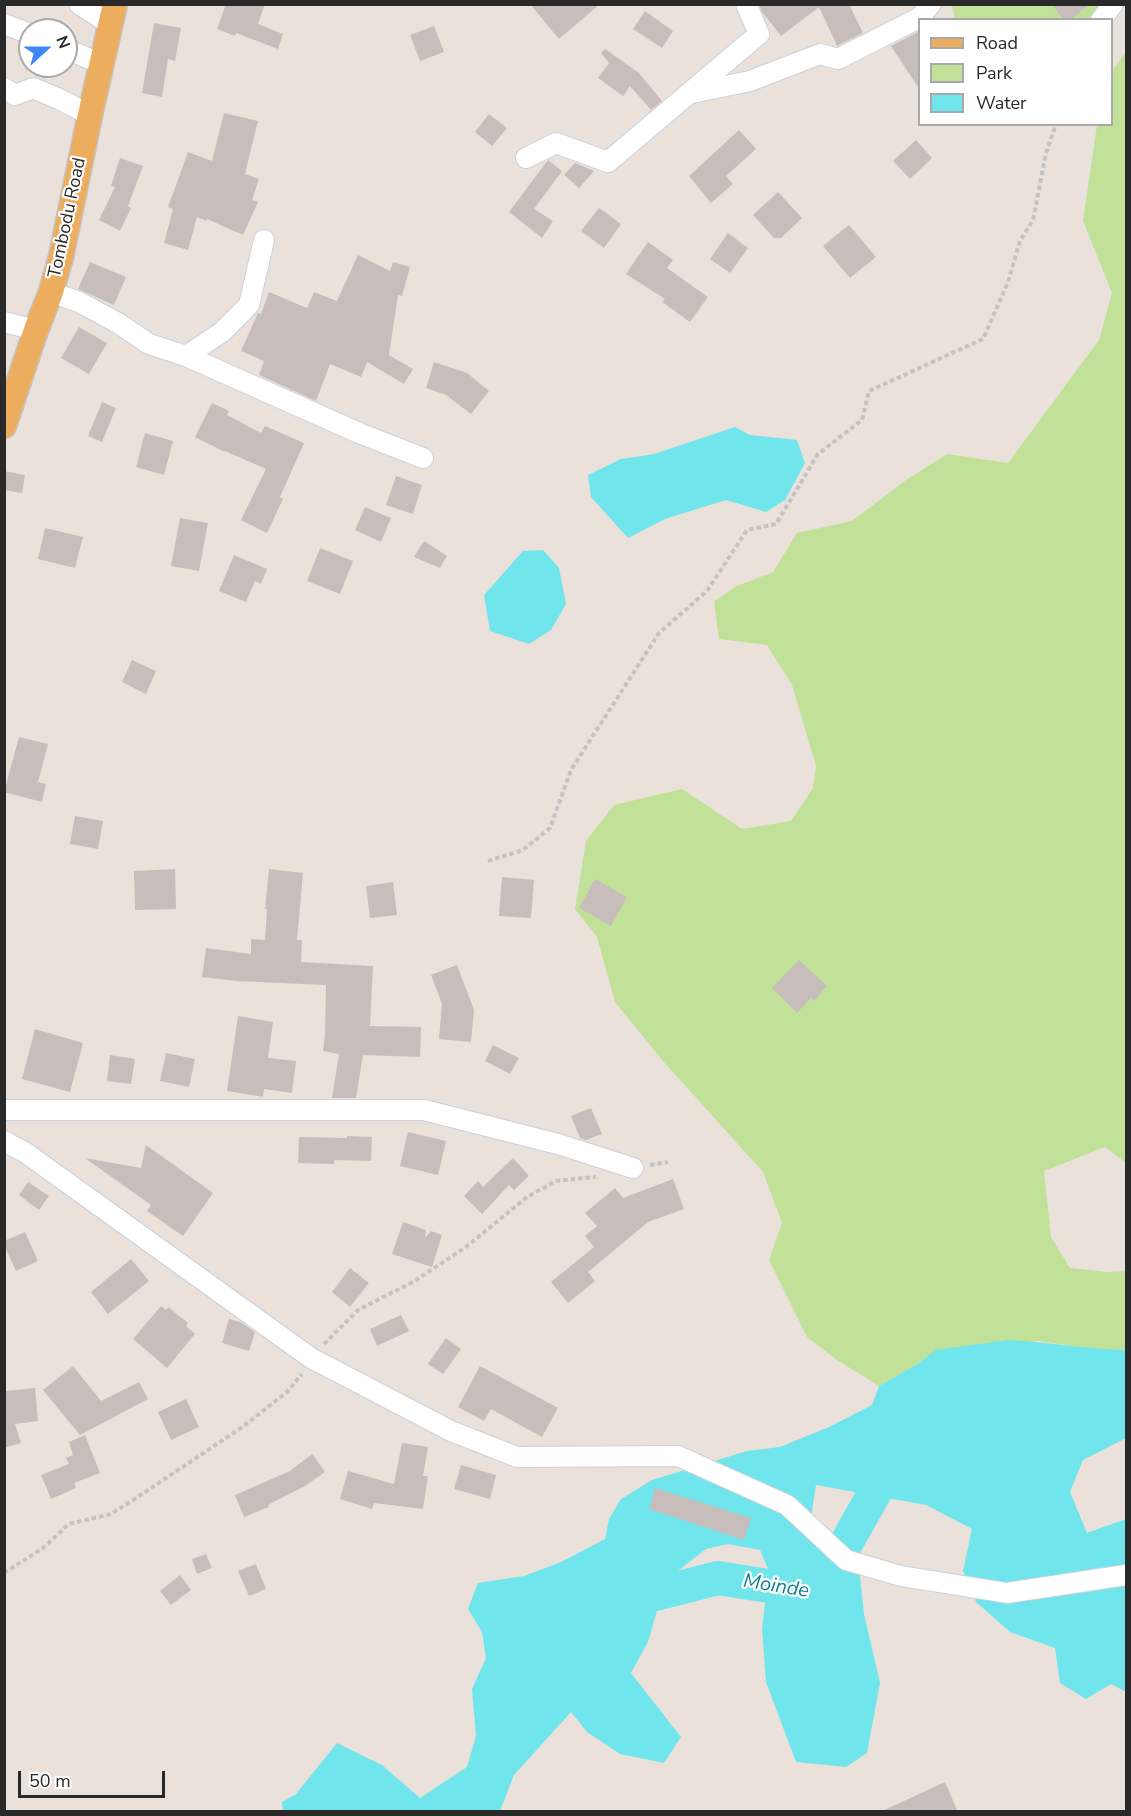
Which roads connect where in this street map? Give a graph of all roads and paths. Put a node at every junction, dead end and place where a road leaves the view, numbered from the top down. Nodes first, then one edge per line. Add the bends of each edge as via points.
1 (79, 4) edge
2 (746, 4) edge
3 (931, 4) edge
4 (1113, 4) edge
5 (113, 15) edge
6 (919, 18) edge
7 (1102, 18) edge
8 (918, 19) edge
9 (78, 55) edge
10 (102, 64) junction
11 (4, 88) edge
12 (690, 93) junction
13 (90, 115) junction
14 (1055, 126) edge
15 (526, 158) dead end
16 (264, 240) dead end
17 (51, 292) junction
18 (4, 322) edge
19 (36, 330) junction
20 (186, 356) junction
21 (4, 426) edge
22 (423, 458) dead end
23 (488, 861) dead end
24 (4, 1110) edge
25 (4, 1140) edge
26 (633, 1168) dead end
27 (1126, 1575) edge

1 - 5 street
2 - 12 street via 759,34
3 - 6 street
4 - 7 street
5 - 10 main road, Tombodu Road
8 - 12 street via 838,59 820,54 750,81
9 - 10 street
10 - 13 main road, Tombodu Road
11 - 13 street via 15,95 33,88
12 - 15 street via 608,162 556,143
13 - 17 main road, Tombodu Road
14 - 23 path via 1033,220 1020,242 1008,282 983,339 869,391 862,420 818,454 776,524 747,530 707,591 659,633 571,770 550,828 523,850
16 - 20 street via 249,305 222,332
17 - 19 main road, Tombodu Road
17 - 20 street via 89,307 148,344
18 - 19 street
19 - 21 main road, Tombodu Road
20 - 22 street
24 - 26 street via 424,1110 558,1144
25 - 27 street via 311,1358 451,1431 516,1457 678,1456 787,1504 846,1560 901,1576 1007,1593

